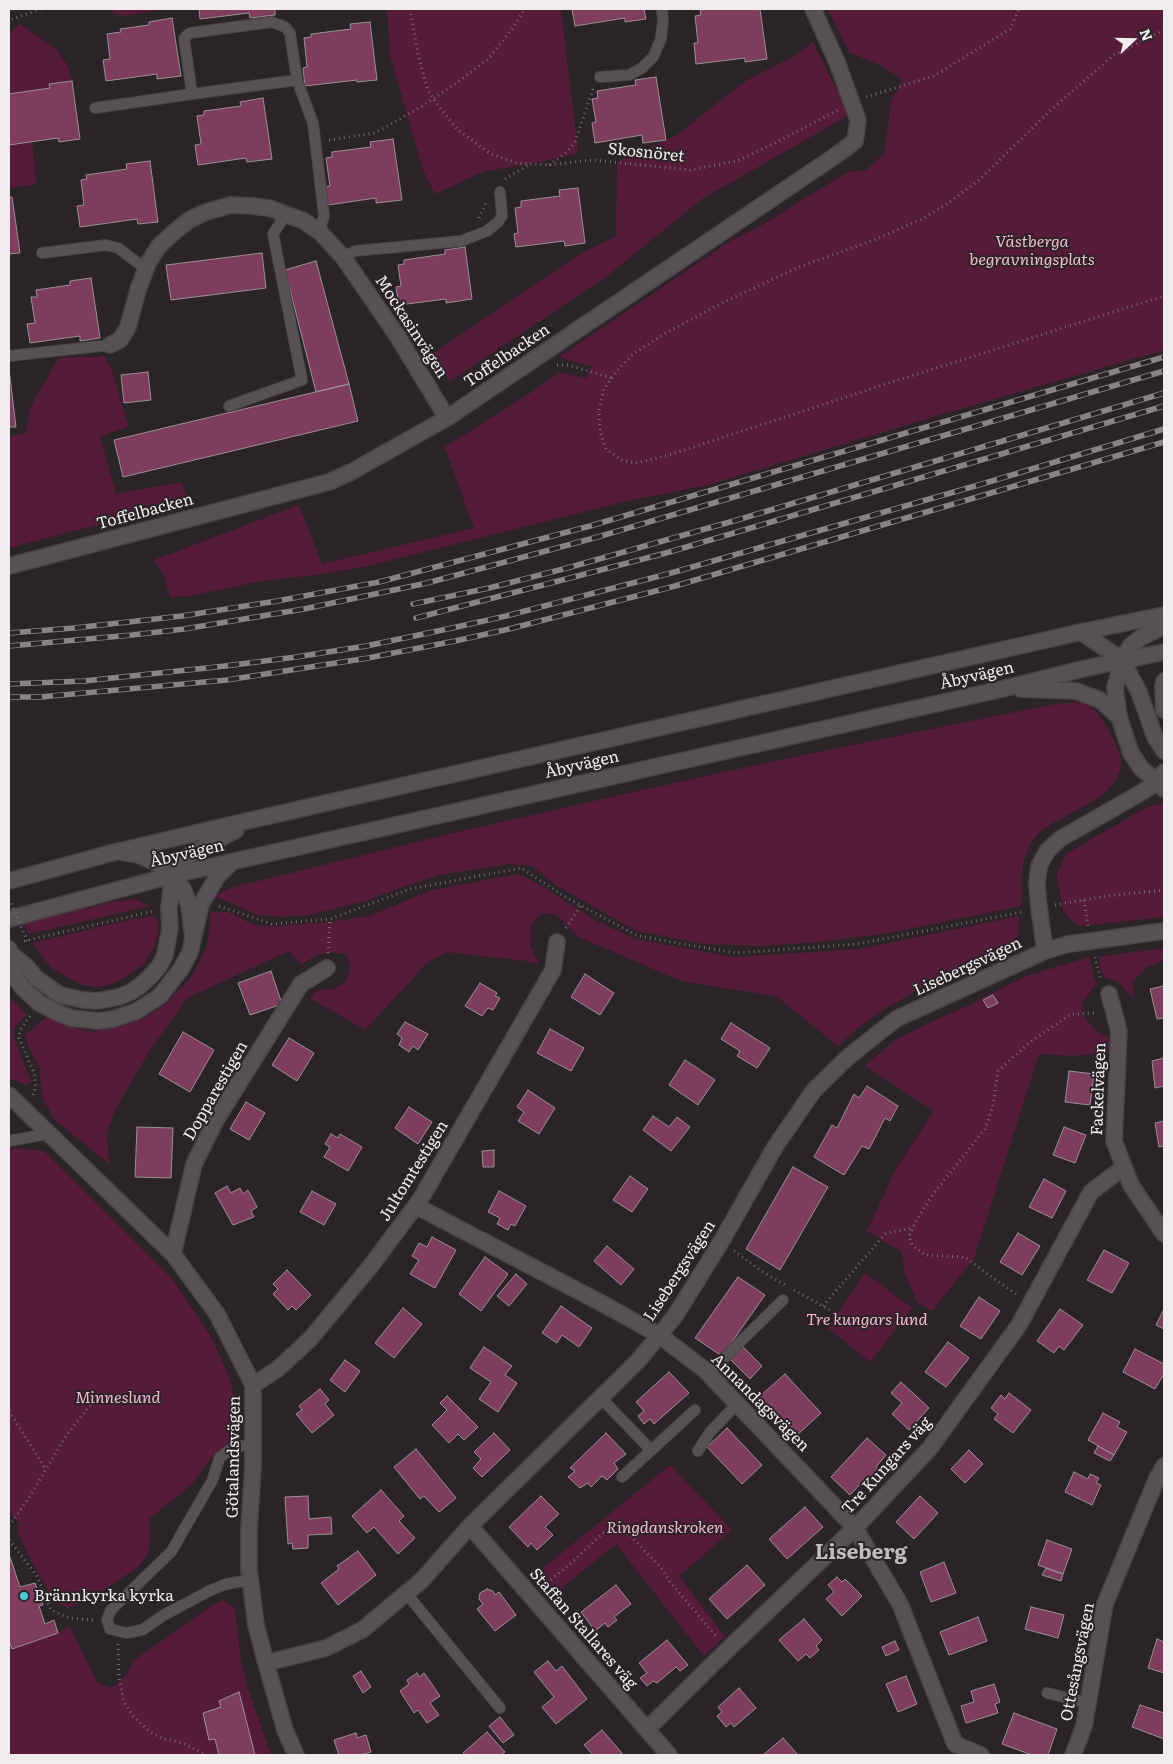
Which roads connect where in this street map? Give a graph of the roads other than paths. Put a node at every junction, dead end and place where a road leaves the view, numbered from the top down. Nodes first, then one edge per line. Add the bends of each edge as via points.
1 (662, 9) edge
2 (813, 9) edge
3 (600, 77) road end
4 (297, 80) junction
5 (192, 94) junction
6 (95, 108) dead end
7 (500, 192) dead end
8 (286, 214) junction
9 (319, 231) junction
10 (42, 253) dead end
11 (343, 257) junction
12 (146, 269) junction
13 (110, 345) joint
14 (9, 356) edge
15 (229, 406) dead end
16 (447, 418) junction
17 (9, 566) edge
18 (1164, 615) edge
19 (1164, 626) edge
20 (1081, 632) junction
21 (1164, 652) edge
22 (1122, 660) junction
23 (1164, 682) edge
24 (1002, 689) junction
25 (1164, 710) edge
26 (1119, 717) junction
27 (1164, 751) edge
28 (1161, 781) edge
29 (260, 818) junction
30 (115, 852) junction
31 (232, 862) junction
32 (173, 875) junction
33 (9, 881) edge
34 (9, 919) edge
35 (1164, 931) edge
36 (193, 938) junction
37 (557, 942) road end
38 (12, 948) edge
39 (1045, 951) junction
40 (327, 968) road end
41 (1109, 994) dead end
42 (9, 1095) edge
43 (47, 1134) junction
44 (9, 1140) edge
45 (1124, 1167) junction
46 (416, 1206) junction
47 (1164, 1234) edge
48 (173, 1254) junction
49 (784, 1300) dead end
50 (659, 1335) junction
51 (709, 1374) junction
52 (253, 1385) junction
53 (600, 1397) junction
54 (738, 1403) junction
55 (695, 1410) dead end
56 (254, 1444) junction
57 (651, 1450) junction
58 (698, 1451) dead end
59 (1164, 1466) edge
60 (622, 1477) dead end
61 (470, 1526) junction
62 (856, 1528) junction
63 (251, 1580) junction
64 (406, 1593) junction
65 (266, 1663) junction
66 (1047, 1693) dead end
67 (1088, 1703) junction
68 (500, 1708) dead end
69 (646, 1729) junction
70 (296, 1755) edge
71 (669, 1755) edge
72 (981, 1755) edge
73 (1073, 1755) edge

1 - 3 lane via 661,38 653,57 629,75
2 - 16 street, Toffelbacken via 858,120 855,141
4 - 5 lane
4 - 5 lane via 290,33 285,27 272,22 190,33 184,38
4 - 9 lane via 316,143 324,216
5 - 6 lane
7 - 11 lane, Mockasinvägen via 502,216 487,230 460,241 355,251
8 - 9 street, Mockasinvägen
8 - 12 street, Mockasinvägen via 231,205 206,212 189,220 159,246
8 - 15 lane via 273,234 302,380
9 - 11 street, Mockasinvägen
10 - 12 lane via 106,246 118,248
11 - 16 street, Mockasinvägen via 398,337
12 - 13 street, Mockasinvägen via 128,327 120,340
13 - 14 lane, Mockasinvägen
16 - 17 street, Toffelbacken via 329,482
18 - 20 street, Åbyvägen
19 - 22 street via 1142,637
20 - 22 street
20 - 29 street, Åbyvägen
21 - 22 street, Åbyvägen
22 - 24 street, Åbyvägen
22 - 26 street via 1115,688
22 - 27 street
23 - 25 street
24 - 26 street via 1076,690 1100,700
24 - 31 street, Åbyvägen
26 - 28 street via 1130,753 1141,768
28 - 39 street, Lisebergsvägen via 1060,839 1047,851 1039,866 1038,884
29 - 30 street, Åbyvägen
29 - 32 street via 197,850 185,858
30 - 32 street via 138,855
30 - 33 street, Åbyvägen
31 - 32 street, Åbyvägen
31 - 36 street via 200,904
32 - 34 street, Åbyvägen
32 - 36 street via 189,905
32 - 38 street via 168,943 160,965 141,985 119,997 96,1001 60,995 36,978
35 - 39 street, Lisebergsvägen via 1068,944
36 - 38 street via 181,969 160,996 137,1011 98,1021 71,1018 39,1003 13,974
37 - 46 street, Jultomtestigen via 553,970
39 - 50 street, Lisebergsvägen via 896,1020 847,1058 814,1090 775,1147 675,1316
40 - 48 street, Dopparestigen via 301,984 216,1120 194,1164
41 - 45 street, Fackelvägen via 1119,1031 1114,1142
42 - 43 street, Götalandsvägen
43 - 44 lane
43 - 48 street, Götalandsvägen
45 - 47 street, Fackelvägen via 1131,1185
45 - 62 street, Tre Kungars väg via 1091,1192 1019,1325 930,1448
46 - 50 street, Annandagsvägen
46 - 52 street, Jultomtestigen via 311,1338 278,1369
48 - 52 street, Götalandsvägen via 217,1314
49 - 51 lane
50 - 51 street, Annandagsvägen
50 - 53 street, Lisebergsvägen via 638,1361
51 - 54 street, Annandagsvägen
52 - 56 street, Götalandsvägen
53 - 57 lane
53 - 61 street, Lisebergsvägen
54 - 58 lane via 710,1432
54 - 62 street, Annandagsvägen
55 - 57 lane
56 - 63 street, Götalandsvägen via 249,1529
56 - 63 lane via 234,1447 220,1457 212,1481 171,1552 111,1610 107,1620 110,1629 117,1631 142,1630 208,1591
57 - 60 lane
59 - 67 street, Ottesångsvägen via 1106,1604
61 - 64 street, Lisebergsvägen via 422,1580
61 - 69 street, Staffan Stallares väg
62 - 69 street, Tre Kungars väg
62 - 72 street, Annandagsvägen via 900,1604 955,1744
63 - 65 street, Götalandsvägen via 256,1625
64 - 65 street, Lisebergsvägen via 362,1630 326,1648
64 - 68 lane
65 - 70 street, Götalandsvägen via 285,1730
66 - 67 lane
67 - 73 street, Ottesångsvägen via 1084,1726
69 - 71 street, Staffan Stallares väg

